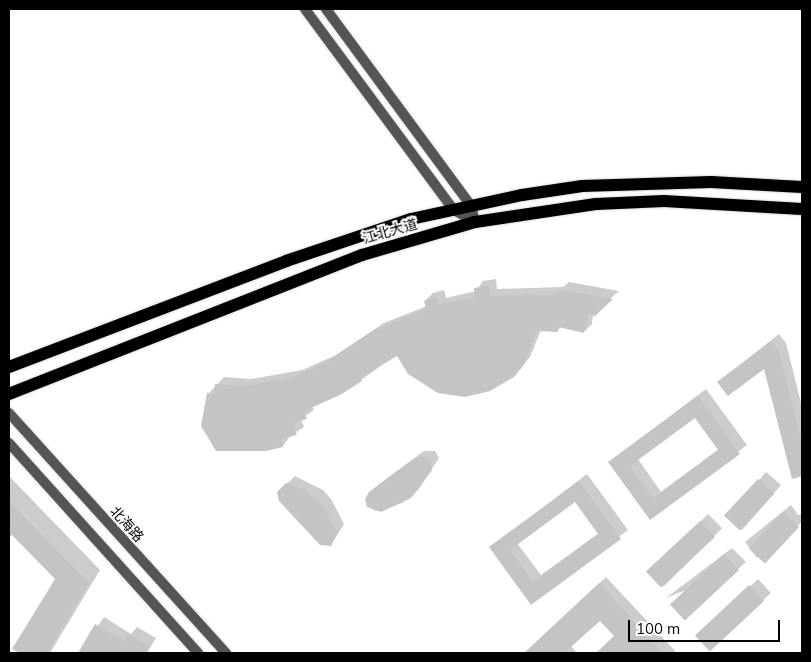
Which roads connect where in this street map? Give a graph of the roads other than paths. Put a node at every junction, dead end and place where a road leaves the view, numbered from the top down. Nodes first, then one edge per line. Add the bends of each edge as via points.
1 (305, 9) edge
2 (326, 9) edge
3 (802, 187) edge
4 (471, 206) junction
5 (802, 209) edge
6 (454, 210) junction
7 (475, 222) junction
8 (9, 367) edge
9 (9, 394) edge
10 (9, 413) edge
11 (9, 443) edge
12 (198, 653) edge
13 (226, 653) edge

1 - 6 street
2 - 4 street
3 - 4 main road, 江北大道 via 641,182 582,186
4 - 6 main road, 江北大道
4 - 7 street
5 - 7 main road, 江北大道 via 664,201 596,204
6 - 7 street
6 - 8 main road, 江北大道 via 411,219 286,261
7 - 9 main road, 江北大道 via 362,255
10 - 13 street, 北海路
11 - 12 street

